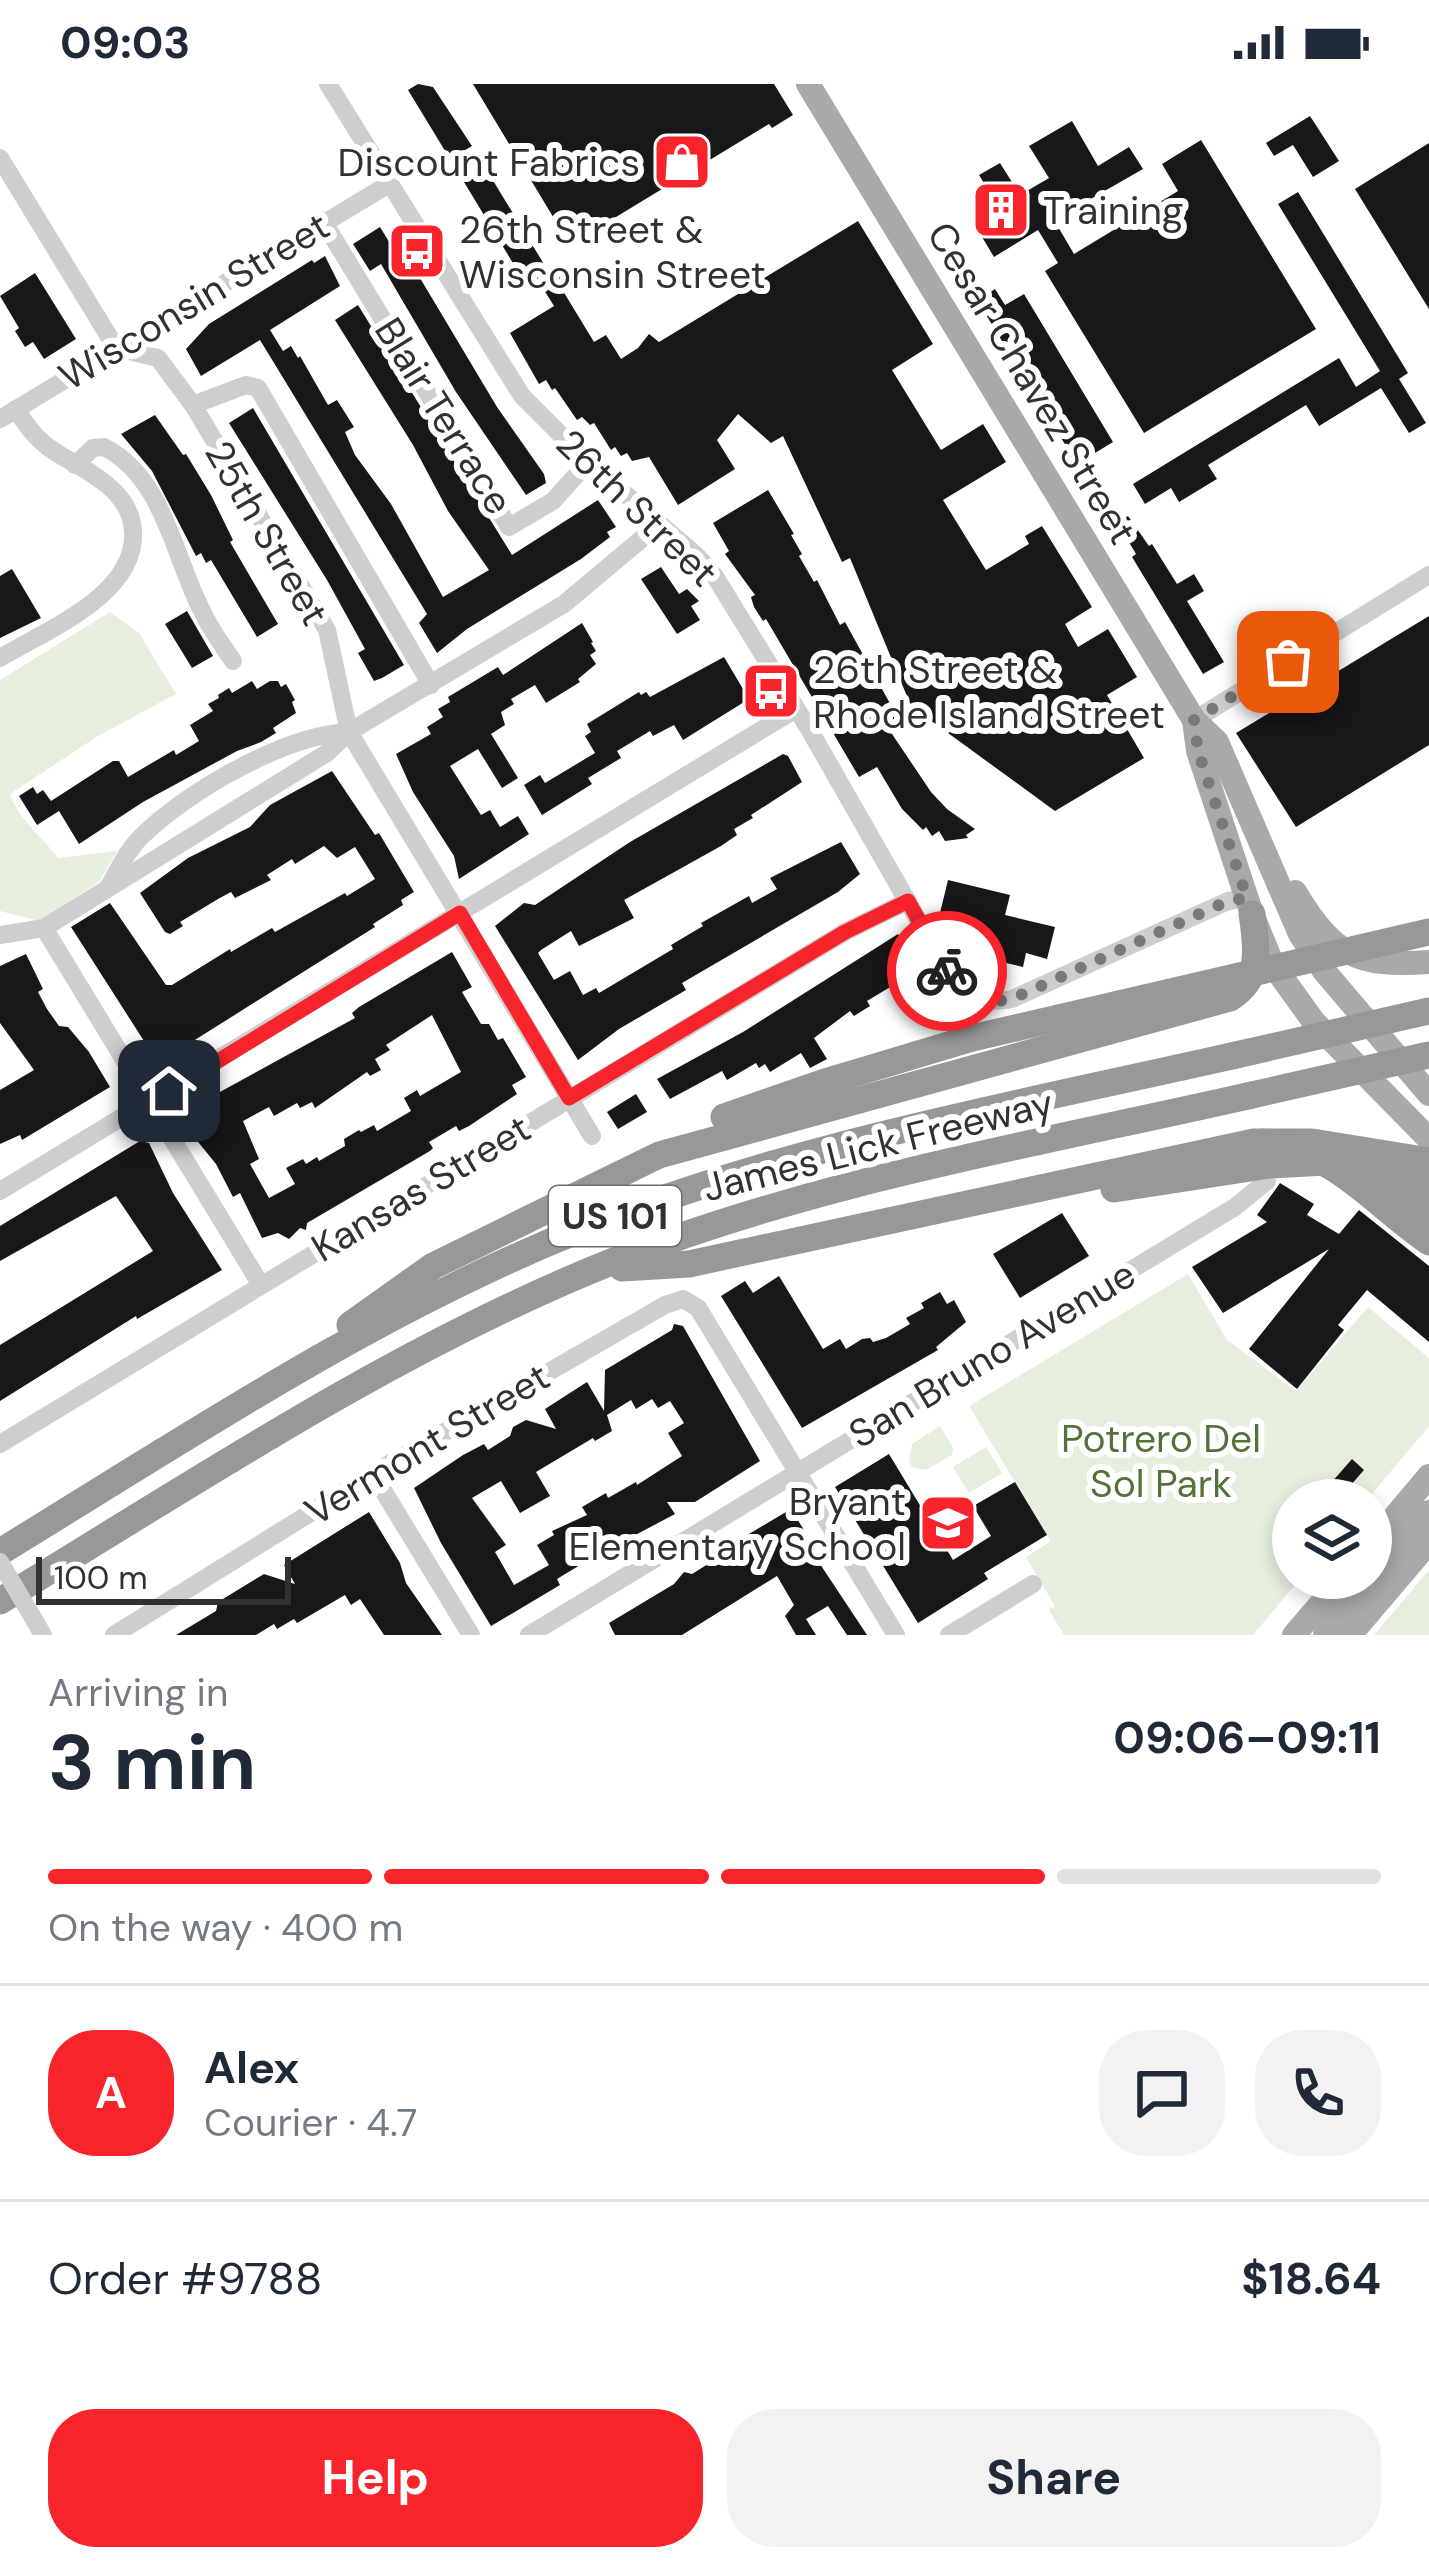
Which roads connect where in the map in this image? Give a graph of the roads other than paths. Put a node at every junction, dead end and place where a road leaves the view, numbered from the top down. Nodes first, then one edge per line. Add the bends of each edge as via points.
1 (328, 84) edge
2 (808, 84) edge
3 (0, 158) edge
4 (388, 184) junction
5 (323, 221) junction
6 (116, 348) junction
7 (193, 405) junction
8 (8, 414) edge
9 (588, 462) junction
10 (75, 465) junction
11 (657, 526) junction
12 (1429, 574) edge
13 (0, 658) edge
14 (233, 662) dead end
15 (431, 685) junction
16 (796, 709) junction
17 (1194, 720) junction
18 (349, 732) junction
19 (1246, 806) junction
20 (106, 890) junction
21 (908, 901) junction
22 (1250, 906) junction
23 (460, 913) junction
24 (44, 928) junction
25 (1429, 932) edge
26 (0, 935) edge
27 (1429, 962) edge
28 (1338, 985) junction
29 (1429, 1011) edge
30 (1429, 1055) edge
31 (1429, 1094) edge
32 (569, 1098) junction
33 (150, 1102) junction
34 (592, 1136) dead end
35 (1429, 1139) edge
36 (1263, 1142) junction
37 (1429, 1160) edge
38 (1333, 1161) junction
39 (1267, 1181) dead end
40 (1429, 1185) edge
41 (581, 1191) junction
42 (0, 1192) edge
43 (1429, 1214) edge
44 (802, 1239) junction
45 (1429, 1242) edge
46 (593, 1269) junction
47 (261, 1286) junction
48 (276, 1384) junction
49 (0, 1444) edge
50 (797, 1472) junction
51 (373, 1474) junction
52 (1427, 1478) edge
53 (1429, 1512) edge
54 (1392, 1520) edge
55 (1429, 1542) edge
56 (0, 1552) edge
57 (0, 1562) edge
58 (1033, 1584) dead end
59 (1325, 1599) edge
60 (0, 1601) edge
61 (43, 1635) edge
62 (114, 1635) edge
63 (471, 1635) edge
64 (529, 1635) edge
65 (896, 1635) edge
66 (949, 1635) edge
67 (1294, 1635) edge
68 (1325, 1635) edge
69 (1350, 1635) edge

1 - 4 street, 26th Street
2 - 17 main road, Cesar Chavez Street
3 - 6 street
4 - 5 street, Wisconsin Street
4 - 9 street, 26th Street via 514,386
5 - 6 street, Wisconsin Street
5 - 9 street, Blair Terrace via 509,527 553,501
6 - 7 street, 25th Street via 158,358
6 - 8 street, Wisconsin Street
7 - 15 street via 258,388
7 - 18 street, 25th Street via 326,629
8 - 10 street
9 - 11 street, 26th Street
10 - 13 street via 121,499 132,522 130,556 106,593
10 - 14 street via 104,447 133,471
11 - 15 street via 565,604
11 - 16 street, 26th Street via 714,575
12 - 17 street
15 - 18 street
16 - 21 street, 26th Street
16 - 23 street
17 - 19 main road, Cesar Chavez Street via 1217,742
17 - 22 main road, Cesar Chavez Street
18 - 20 street
18 - 20 street via 316,734 191,794 136,841
18 - 23 street, 25th Street
19 - 27 main road via 1334,943 1375,964
19 - 28 main road, Cesar Chavez Street via 1300,934
20 - 24 street
21 - 22 street, 26th Street via 949,974 975,997 999,1002 1228,901
21 - 32 street, Kansas Street
22 - 28 main road via 1270,908 1316,979
22 - 35 main road, Cesar Chavez Street via 1274,965 1306,1013
22 - 41 highway via 1254,970 1230,998 743,1129
23 - 32 street, 25th Street
23 - 33 street
24 - 26 street
24 - 33 street
25 - 41 highway, bridge via 972,1039 822,1083 728,1116
28 - 31 main road, Cesar Chavez Street
29 - 48 highway, James Lick Freeway / US 101, bridge via 828,1148 648,1203 442,1291
30 - 46 highway, James Lick Freeway / US 101, bridge via 817,1195
32 - 34 street, 25th Street
32 - 47 street, Kansas Street
33 - 42 street
33 - 47 street
36 - 37 highway, bridge
36 - 44 highway
36 - 45 highway, bridge via 1332,1164
38 - 40 highway via 1395,1169
38 - 43 highway via 1390,1184
38 - 44 highway
39 - 50 street, San Bruno Avenue
41 - 48 highway via 410,1280
44 - 46 highway via 688,1264
46 - 60 highway, James Lick Freeway / US 101 via 376,1374
47 - 49 street, Kansas Street
48 - 56 highway, James Lick Freeway / US 101
50 - 51 street, Vermont Street via 698,1308 683,1299
50 - 64 street, San Bruno Avenue
50 - 65 street
51 - 62 street, Vermont Street
51 - 63 street
52 - 54 main road
53 - 68 main road
55 - 69 main road
57 - 61 street, bridge
58 - 66 street
59 - 67 main road

